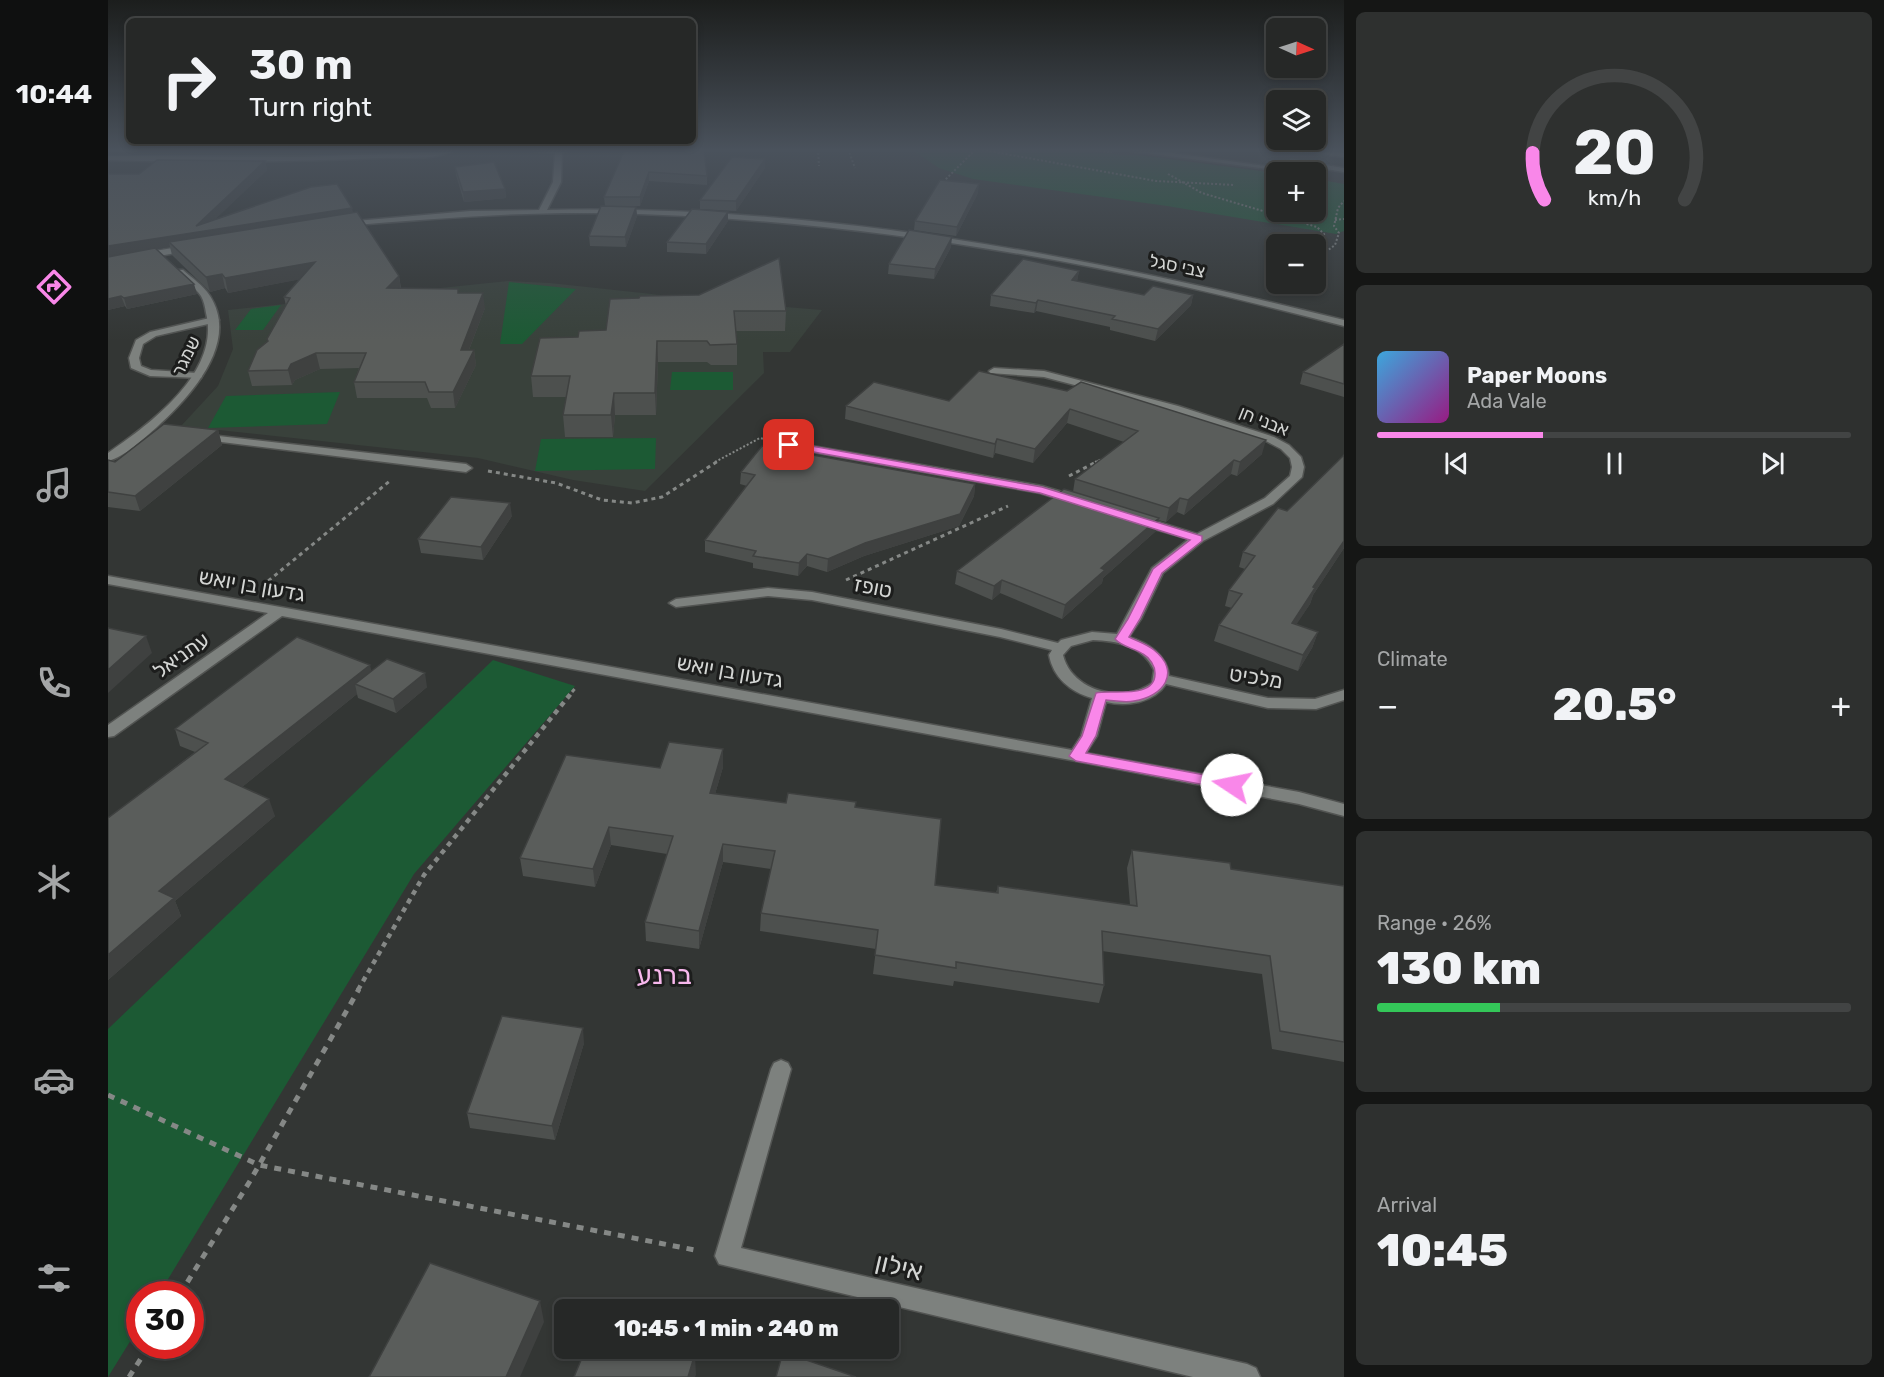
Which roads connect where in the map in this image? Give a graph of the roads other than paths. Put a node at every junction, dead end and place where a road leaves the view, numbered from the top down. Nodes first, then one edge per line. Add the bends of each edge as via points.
1 (465, 213) edge
2 (642, 213) edge
3 (332, 226) edge
4 (194, 247) edge
5 (160, 252) junction
6 (108, 261) edge
7 (214, 320) junction
8 (1344, 322) edge
9 (994, 371) dead end
10 (197, 376) junction
11 (194, 436) edge
12 (789, 445) road end
13 (108, 458) edge
14 (466, 468) road end
15 (1086, 504) edge
16 (1131, 518) edge
17 (1198, 538) junction
18 (108, 580) edge
19 (676, 603) dead end
20 (279, 612) junction
21 (1121, 639) junction
22 (1060, 648) junction
23 (1162, 679) junction
24 (1344, 695) edge
25 (1100, 696) junction
26 (108, 732) edge
27 (1076, 756) junction
28 (1344, 810) edge
29 (781, 1069) dead end
30 (1247, 1377) edge

1 - 3 street, צבי סגל
2 - 8 street, צבי סגל via 726,216 1029,253 1261,300
4 - 5 street
5 - 6 street
5 - 7 street, שמגר via 208,298
7 - 10 street, שמגר via 213,342
7 - 10 street via 153,334 139,342 134,358 136,368 150,373
9 - 17 street, אבני חן via 1044,374 1174,408 1270,439 1295,457 1296,477 1269,501
10 - 13 street, שמגר via 153,432
11 - 14 street
12 - 15 street via 1042,490
16 - 17 street
17 - 21 street, אבני חן via 1157,572
18 - 20 street, גדעון בן יואש
19 - 22 street, טופז via 768,592 812,596
20 - 26 street, עתניאל
20 - 27 street, גדעון בן יואש
21 - 22 street via 1079,637
21 - 23 street via 1149,652 1162,670
22 - 25 street via 1056,656 1062,675
23 - 24 street, מלכיט via 1268,703 1316,704
23 - 25 street via 1156,687 1133,698
25 - 27 street via 1089,736
27 - 28 street, גדעון בן יואש
29 - 30 street, אילון via 727,1256

